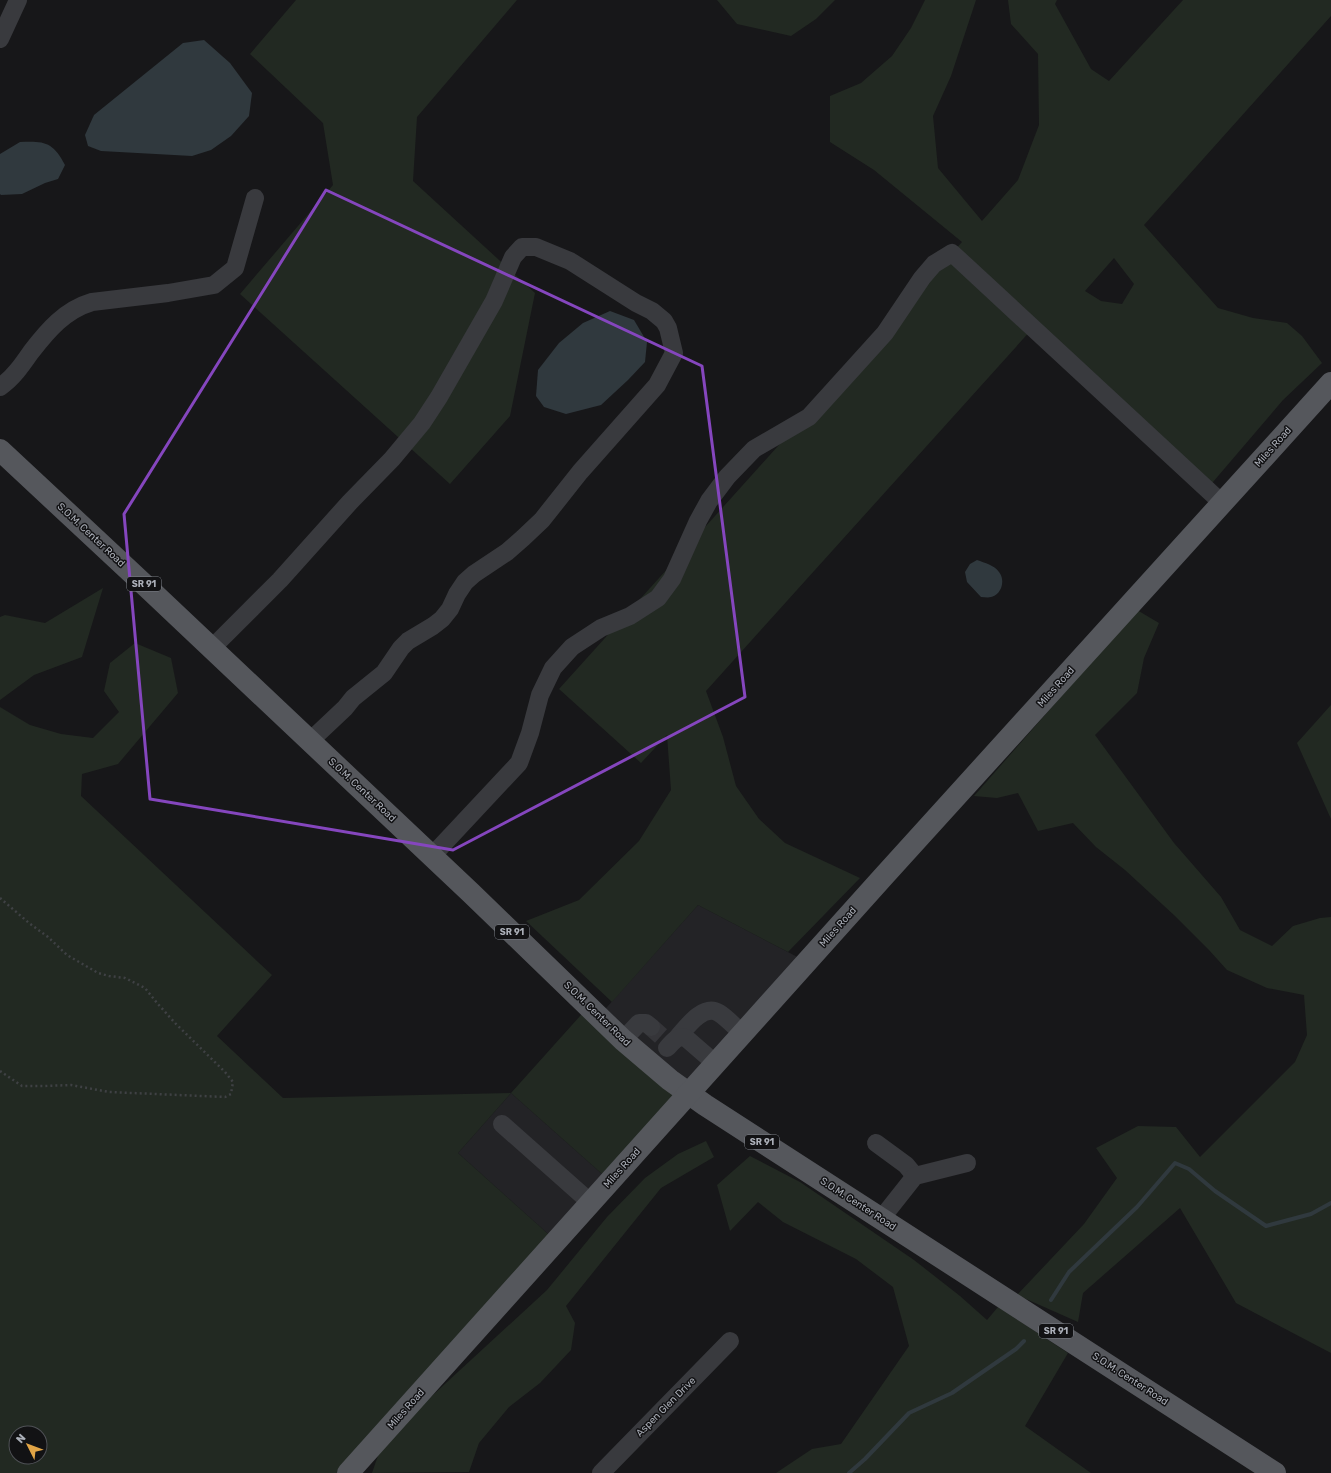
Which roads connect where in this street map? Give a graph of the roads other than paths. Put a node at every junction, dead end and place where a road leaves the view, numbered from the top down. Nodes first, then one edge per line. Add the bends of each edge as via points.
1 (18, 0) edge
2 (0, 39) edge
3 (255, 198) dead end
4 (1331, 383) edge
5 (0, 387) edge
6 (0, 450) edge
7 (1222, 503) junction
8 (212, 648) junction
9 (310, 741) junction
10 (432, 856) junction
11 (742, 1033) junction
12 (664, 1037) junction
13 (624, 1040) junction
14 (716, 1064) junction
15 (651, 1065) junction
16 (688, 1094) junction
17 (502, 1124) dead end
18 (876, 1143) dead end
19 (967, 1163) dead end
20 (915, 1176) junction
21 (591, 1203) junction
22 (881, 1219) junction
23 (730, 1341) dead end
24 (348, 1473) edge
25 (601, 1473) edge
26 (1275, 1473) edge

1 - 2 street
3 - 5 street via 235,268 214,285 81,305 57,321 15,375
4 - 7 main road, Miles Road
6 - 8 main road, S.O.M. Center Road / SR 91
7 - 10 street via 952,253 934,264 884,333 809,417 754,450 727,477 709,501 672,579 658,598 630,616 601,628 572,647 553,668 540,695 519,762
7 - 11 main road, Miles Road
8 - 9 main road, S.O.M. Center Road / SR 91
8 - 9 street via 280,580 422,423 494,301 513,257 522,247 536,247 570,262 652,311 664,321 671,336 674,353 657,385 580,472 542,520 507,552 465,582 442,619 408,641 384,673 353,698
9 - 10 main road, S.O.M. Center Road / SR 91
10 - 13 main road, S.O.M. Center Road / SR 91
11 - 12 street via 714,1010 703,1012
11 - 14 main road, Miles Road
12 - 13 street via 646,1023 639,1023
12 - 14 street via 686,1038
12 - 15 street
13 - 15 main road, S.O.M. Center Road / SR 91
14 - 16 main road, Miles Road
15 - 16 main road, S.O.M. Center Road / SR 91
16 - 21 main road, Miles Road
16 - 22 main road, S.O.M. Center Road / SR 91
17 - 21 street
18 - 20 street via 906,1165
19 - 20 street
20 - 22 street
21 - 24 main road, Miles Road
22 - 26 main road, S.O.M. Center Road / SR 91
23 - 25 street, Aspen Glen Drive

